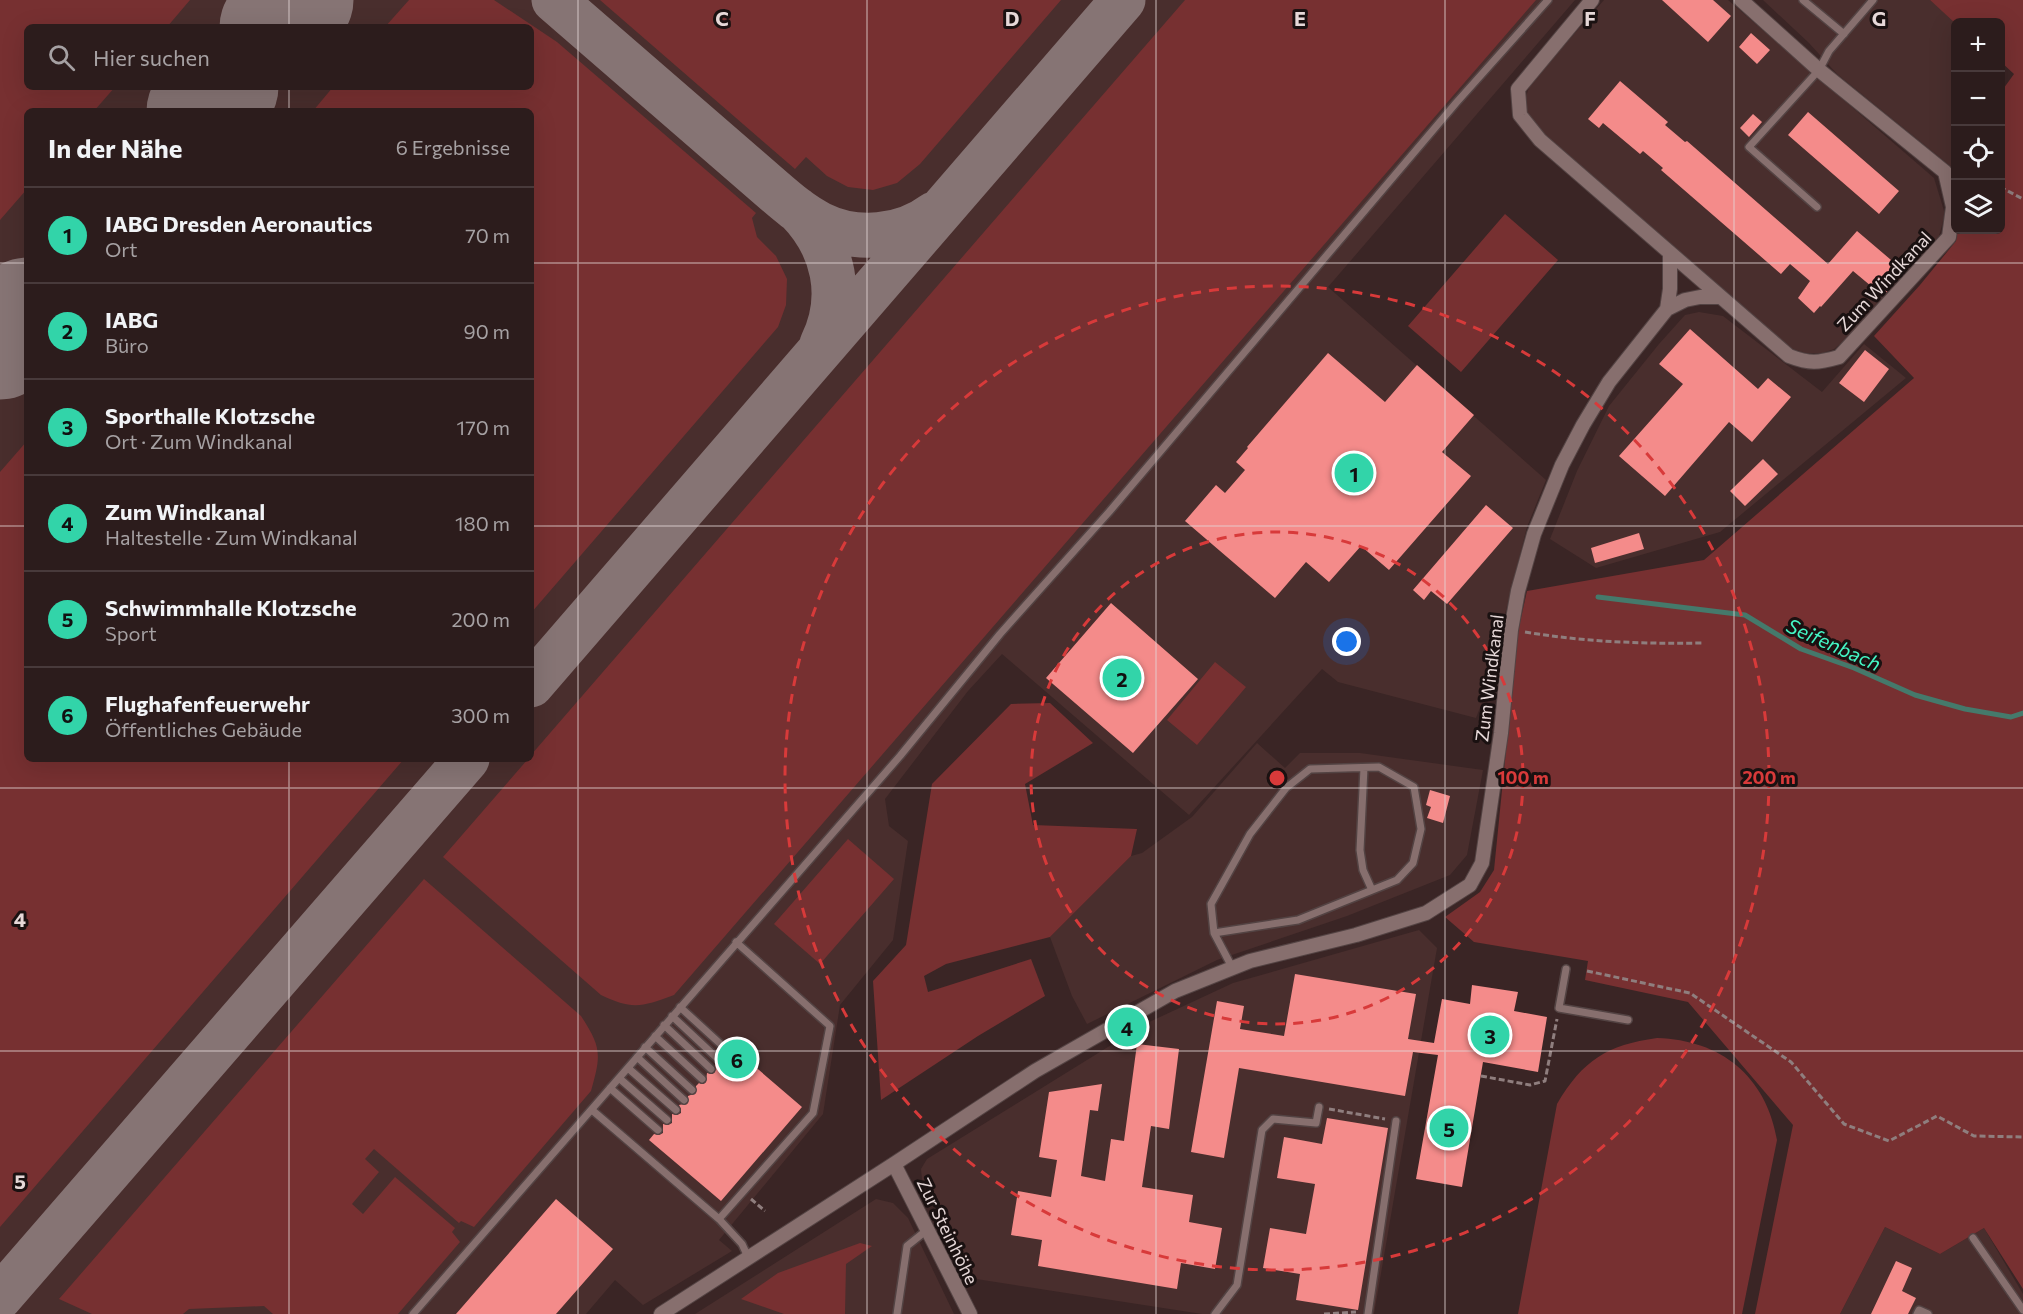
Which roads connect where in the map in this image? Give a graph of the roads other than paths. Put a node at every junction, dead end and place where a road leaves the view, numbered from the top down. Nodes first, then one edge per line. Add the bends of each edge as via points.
1 (1548, 0) edge
2 (1592, 0) edge
3 (1741, 0) edge
4 (1803, 0) edge
5 (1873, 0) edge
6 (1844, 34) junction
7 (1819, 70) junction
8 (1817, 207) dead end
9 (1670, 253) junction
10 (1720, 297) junction
11 (1667, 309) junction
12 (1364, 768) junction
13 (1372, 890) junction
14 (1214, 933) junction
15 (736, 942) junction
16 (1232, 967) junction
17 (1566, 969) dead end
18 (680, 1007) junction
19 (672, 1016) junction
20 (1628, 1020) dead end
21 (664, 1026) junction
22 (655, 1036) junction
23 (645, 1047) junction
24 (727, 1050) dead end
25 (637, 1057) junction
26 (719, 1060) dead end
27 (628, 1068) junction
28 (711, 1069) dead end
29 (619, 1078) junction
30 (702, 1079) dead end
31 (610, 1088) junction
32 (692, 1090) dead end
33 (684, 1100) dead end
34 (1319, 1107) road end
35 (592, 1110) junction
36 (676, 1110) dead end
37 (667, 1120) dead end
38 (1396, 1121) road end
39 (658, 1130) dead end
40 (894, 1164) junction
41 (720, 1219) junction
42 (927, 1230) junction
43 (1973, 1238) dead end
44 (748, 1257) junction
45 (2023, 1310) edge
46 (1367, 1313) edge
47 (413, 1314) edge
48 (661, 1314) edge
49 (897, 1314) edge
50 (970, 1314) edge
51 (1215, 1314) edge
52 (1917, 1314) edge
53 (1928, 1314) edge

1 - 15 lane
2 - 9 street, Zum Windkanal via 1518,89 1520,115 1540,140
3 - 7 street, Zum Windkanal
4 - 6 lane
5 - 6 lane
6 - 7 lane
7 - 8 lane via 1749,147
7 - 10 street, Zum Windkanal via 1945,172 1953,207 1949,237 1839,357 1819,363 1789,356
9 - 10 street, Zum Windkanal
9 - 11 street
10 - 11 street, Zum Windkanal via 1685,300
11 - 16 street, Zum Windkanal via 1609,382 1583,425 1534,534 1511,630 1482,863 1470,885 1426,913
12 - 13 lane via 1360,850
12 - 13 lane via 1379,767 1414,787 1420,829 1413,863 1397,880
12 - 14 lane via 1310,769 1286,788 1250,834 1211,904
13 - 14 lane via 1298,920
14 - 16 lane
15 - 18 lane
15 - 41 lane via 830,1026 813,1113
16 - 40 street, Zum Windkanal via 1175,991 1054,1059
17 - 20 lane via 1559,1008
18 - 19 lane
18 - 24 lane
19 - 21 lane
19 - 26 lane
21 - 22 lane
21 - 28 lane
22 - 23 lane
22 - 30 lane
23 - 25 lane
23 - 32 lane
25 - 27 lane
25 - 33 lane
27 - 29 lane
27 - 36 lane
29 - 31 lane
29 - 37 lane
31 - 35 lane
31 - 39 lane
34 - 51 lane via 1316,1123 1273,1119 1262,1130 1237,1285
35 - 41 lane
35 - 47 lane
38 - 46 lane
40 - 42 street, Zur Steinhöhe
40 - 44 street, Zum Windkanal
41 - 44 lane
42 - 49 lane via 907,1246
42 - 50 street, Zur Steinhöhe
43 - 45 lane
44 - 48 street, Zum Windkanal
52 - 53 lane via 1919,1310

